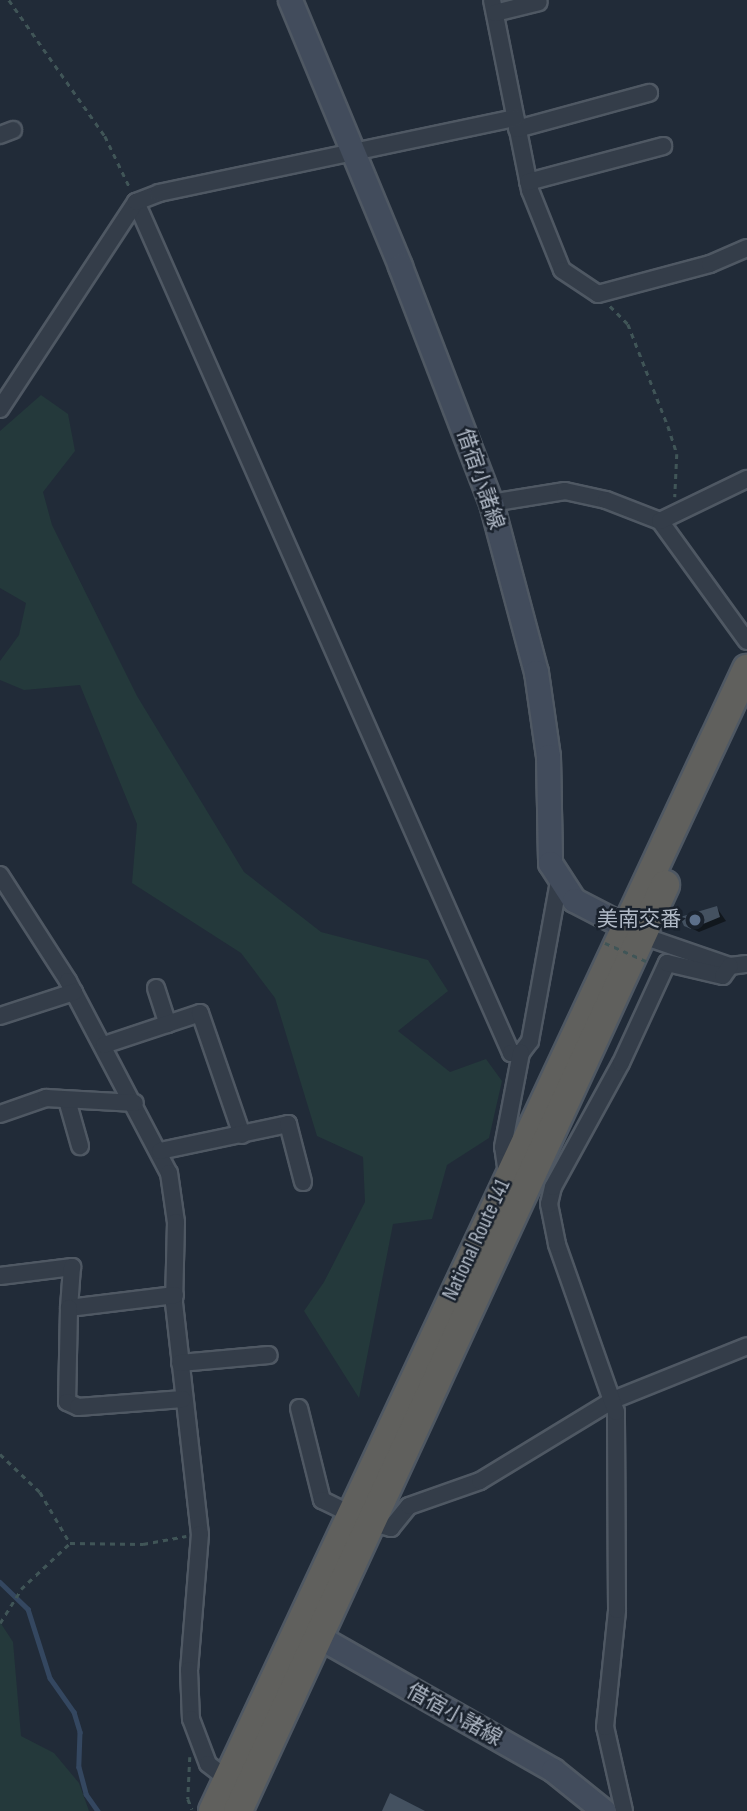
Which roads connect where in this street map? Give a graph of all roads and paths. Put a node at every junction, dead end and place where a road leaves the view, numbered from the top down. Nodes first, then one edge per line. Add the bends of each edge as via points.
1 (9, 0) edge
2 (290, 0) edge
3 (539, 2) dead end
4 (494, 7) edge
5 (649, 93) dead end
6 (516, 124) junction
7 (663, 146) dead end
8 (351, 155) junction
9 (528, 182) junction
10 (136, 202) junction
11 (747, 248) edge
12 (598, 294) junction
13 (0, 409) edge
14 (747, 479) edge
15 (491, 503) junction
16 (667, 517) junction
17 (747, 641) edge
18 (747, 670) edge
19 (0, 875) edge
20 (559, 881) junction
21 (630, 942) junction
22 (747, 964) edge
23 (730, 967) junction
24 (156, 988) dead end
25 (74, 992) junction
26 (0, 1016) edge
27 (168, 1024) junction
28 (104, 1045) junction
29 (521, 1053) junction
30 (67, 1100) junction
31 (135, 1103) junction
32 (0, 1114) edge
33 (242, 1135) junction
34 (80, 1146) dead end
35 (160, 1151) junction
36 (507, 1175) junction
37 (303, 1182) dead end
38 (0, 1276) edge
39 (174, 1296) junction
40 (69, 1308) junction
41 (747, 1346) edge
42 (269, 1355) dead end
43 (180, 1363) junction
44 (183, 1399) junction
45 (613, 1400) junction
46 (299, 1408) dead end
47 (0, 1454) edge
48 (360, 1517) junction
49 (200, 1534) junction
50 (70, 1543) junction
51 (0, 1623) edge
52 (308, 1631) junction
53 (191, 1720) junction
54 (227, 1779) junction
55 (195, 1811) edge
56 (213, 1811) edge
57 (238, 1811) edge
58 (604, 1811) edge
59 (624, 1811) edge

1 - 10 path via 105,136
2 - 8 main road, 借宿小諸線
3 - 4 street
4 - 6 street
5 - 6 street
6 - 8 street
6 - 9 street
7 - 9 street
8 - 10 street via 159,193
8 - 15 main road, 借宿小諸線 via 400,266
9 - 12 street via 562,270
10 - 13 street
10 - 29 street via 510,1053
11 - 12 street via 710,264
12 - 16 path via 628,324 677,454
14 - 16 street
15 - 16 street via 565,491
15 - 20 main road, 借宿小諸線 via 536,671 548,756 550,863
16 - 17 street
18 - 21 highway, National Route 141 via 743,703
19 - 25 street
20 - 21 main road, 借宿小諸線 via 574,900
20 - 29 street via 530,1041
21 - 21 path, bridge
21 - 23 street
21 - 36 highway, National Route 141
21 - 48 highway, National Route 141
22 - 23 street
23 - 45 street via 723,976 667,963 621,1063 553,1187 549,1204 557,1244
24 - 27 street
25 - 26 street
25 - 28 street
27 - 28 street
27 - 33 street via 201,1013
28 - 31 street
29 - 36 street via 503,1147
30 - 31 street
30 - 32 street via 28,1101
30 - 34 street
31 - 35 street
33 - 35 street
33 - 37 street via 288,1124
35 - 39 street via 174,1195
36 - 48 highway, National Route 141
38 - 40 street via 72,1267
39 - 40 street
39 - 43 street
40 - 44 street via 67,1402 78,1407
41 - 45 street
42 - 43 street
43 - 44 street
44 - 49 street via 198,1484
45 - 48 street via 480,1481 409,1506 391,1528
45 - 59 street via 617,1610 605,1727
46 - 48 street via 322,1500
47 - 50 path via 40,1492
48 - 52 highway, National Route 141
49 - 50 path via 142,1544
49 - 53 street via 189,1670
50 - 51 path via 20,1589
52 - 54 highway, National Route 141
52 - 57 highway, National Route 141
52 - 58 main road, 借宿小諸線 via 553,1770
53 - 54 street via 208,1764
53 - 55 path via 188,1799
54 - 56 highway, National Route 141

